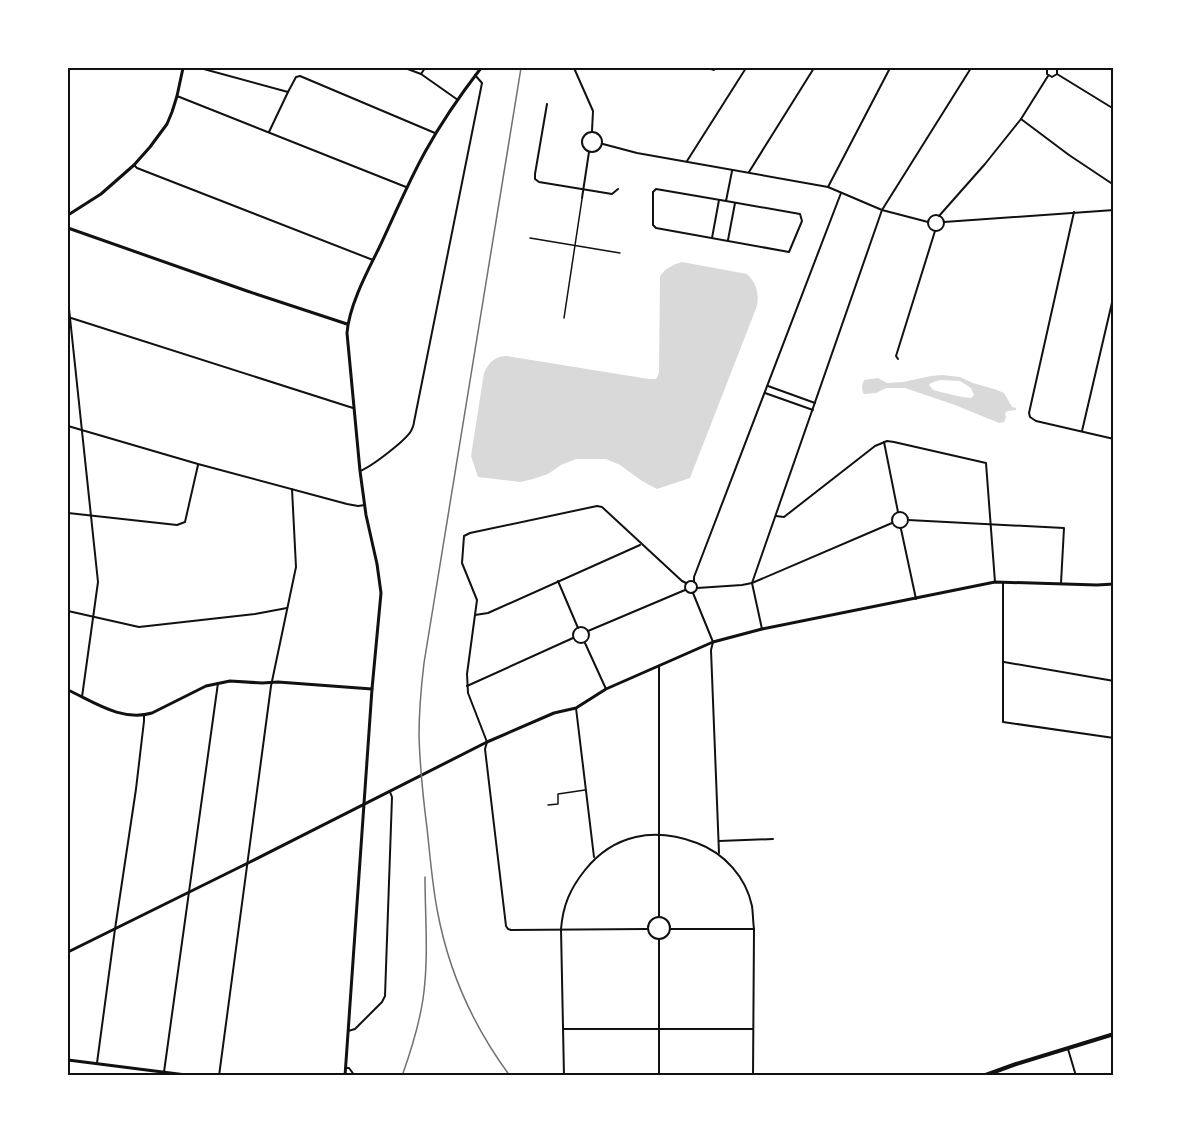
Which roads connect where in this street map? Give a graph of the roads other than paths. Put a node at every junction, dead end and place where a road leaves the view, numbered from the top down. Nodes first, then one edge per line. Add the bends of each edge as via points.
1 (183, 68) edge
2 (200, 68) edge
3 (405, 68) edge
4 (425, 68) edge
5 (481, 68) edge
6 (574, 68) edge
7 (708, 68) edge
8 (746, 68) edge
9 (814, 68) edge
10 (890, 68) edge
11 (971, 68) edge
12 (1047, 68) edge
13 (1057, 68) edge
14 (714, 70) dead end
15 (421, 74) junction
16 (1058, 74) junction
17 (475, 75) junction
18 (1048, 76) junction
19 (288, 92) junction
20 (177, 96) junction
21 (458, 100) junction
22 (547, 104) dead end
23 (1113, 109) edge
24 (1022, 119) junction
25 (592, 131) junction
26 (269, 132) junction
27 (436, 134) junction
28 (603, 144) junction
29 (589, 152) junction
30 (687, 161) junction
31 (134, 165) junction
32 (732, 171) junction
33 (749, 172) junction
34 (1113, 185) edge
35 (408, 187) junction
36 (828, 187) junction
37 (583, 189) junction
38 (618, 189) dead end
39 (841, 193) junction
40 (582, 198) joint
41 (718, 200) junction
42 (726, 201) junction
43 (735, 203) junction
44 (882, 210) junction
45 (1113, 210) edge
46 (1074, 212) junction
47 (68, 215) edge
48 (939, 216) junction
49 (928, 222) junction
50 (944, 222) junction
51 (68, 228) edge
52 (935, 231) junction
53 (530, 238) dead end
54 (712, 238) junction
55 (728, 240) junction
56 (574, 245) junction
57 (620, 253) dead end
58 (373, 260) junction
59 (1113, 294) edge
60 (68, 299) edge
61 (68, 317) edge
62 (564, 318) dead end
63 (347, 324) junction
64 (898, 359) dead end
65 (768, 386) junction
66 (765, 393) junction
67 (815, 403) junction
68 (354, 408) junction
69 (813, 410) junction
70 (68, 426) edge
71 (81, 430) junction
72 (1082, 432) junction
73 (1113, 439) edge
74 (884, 442) junction
75 (198, 464) junction
76 (360, 471) junction
77 (292, 489) junction
78 (364, 505) junction
79 (898, 512) junction
80 (68, 513) edge
81 (91, 515) junction
82 (776, 516) junction
83 (908, 520) junction
84 (892, 523) junction
85 (990, 524) junction
86 (901, 529) junction
87 (642, 544) junction
88 (558, 581) junction
89 (694, 582) junction
90 (995, 582) junction
91 (1003, 582) junction
92 (686, 583) junction
93 (752, 583) junction
94 (1061, 583) junction
95 (1113, 584) edge
96 (697, 588) junction
97 (685, 590) junction
98 (693, 593) junction
99 (915, 599) junction
100 (287, 608) junction
101 (68, 611) edge
102 (475, 615) junction
103 (93, 616) junction
104 (578, 628) junction
105 (762, 629) junction
106 (588, 631) junction
107 (573, 638) junction
108 (713, 642) junction
109 (585, 643) junction
110 (1003, 662) junction
111 (659, 667) junction
112 (1113, 681) edge
113 (218, 683) junction
114 (272, 683) junction
115 (466, 686) junction
116 (372, 689) junction
117 (606, 689) junction
118 (68, 690) edge
119 (82, 697) junction
120 (576, 708) junction
121 (144, 716) junction
122 (1113, 738) edge
123 (487, 742) junction
124 (586, 790) junction
125 (390, 792) junction
126 (364, 805) junction
127 (548, 805) dead end
128 (659, 834) junction
129 (773, 839) dead end
130 (719, 842) junction
131 (719, 853) junction
132 (594, 858) junction
133 (248, 863) junction
134 (189, 892) junction
135 (659, 916) junction
136 (115, 929) junction
137 (561, 929) junction
138 (647, 929) junction
139 (670, 929) junction
140 (753, 929) junction
141 (659, 939) junction
142 (68, 952) edge
143 (563, 1029) junction
144 (658, 1029) junction
145 (753, 1029) junction
146 (348, 1031) junction
147 (1113, 1034) edge
148 (1068, 1048) junction
149 (68, 1059) edge
150 (97, 1063) junction
151 (345, 1068) junction
152 (164, 1072) junction
153 (194, 1076) edge
154 (219, 1076) edge
155 (345, 1076) edge
156 (355, 1076) edge
157 (564, 1076) edge
158 (659, 1076) edge
159 (753, 1076) edge
160 (983, 1076) edge
161 (1076, 1076) edge

1 - 20 street
2 - 19 street
3 - 15 street
4 - 15 street
5 - 17 street
6 - 25 street via 593,111
7 - 14 street
8 - 30 street
9 - 33 street
10 - 36 street
11 - 44 street
12 - 18 street
13 - 16 street
15 - 21 street
16 - 18 street
16 - 23 street
17 - 21 street
17 - 76 street via 482,83 412,430
18 - 24 street
19 - 26 street
19 - 27 street via 296,76 300,76
20 - 26 street
20 - 31 street via 167,124
21 - 27 street
22 - 37 street via 535,179
24 - 34 street
24 - 48 street
25 - 28 street via 600,135
25 - 29 street via 582,140
26 - 35 street
27 - 35 street
28 - 29 street via 596,152
28 - 30 street
29 - 37 street
30 - 32 street
31 - 47 street via 101,194
31 - 58 street
32 - 33 street
32 - 42 street
33 - 36 street
35 - 58 street
36 - 39 street
37 - 38 street via 612,194
37 - 40 street
39 - 44 street
39 - 65 street
40 - 56 lane
41 - 42 street
41 - 54 street
41 - 54 street via 656,189 653,192 656,228
42 - 43 street
43 - 55 street
43 - 55 street via 800,214 802,221 789,252
44 - 49 street
44 - 67 street
45 - 46 street
46 - 50 street
46 - 72 street via 1029,413 1033,420
48 - 49 street
48 - 50 street
49 - 52 street
50 - 52 street
51 - 63 street
52 - 64 street
53 - 56 lane
54 - 55 street
56 - 57 lane
56 - 62 lane
58 - 63 street
59 - 72 street
60 - 61 street
61 - 68 street
61 - 71 street
63 - 68 street
65 - 66 street
65 - 67 street
66 - 69 street
66 - 89 street
67 - 69 street
68 - 76 street
69 - 82 street
70 - 71 street
71 - 75 street
71 - 81 street
72 - 73 street
74 - 79 street
74 - 82 street via 784,517
74 - 85 street via 986,463
75 - 77 street
75 - 81 street via 182,524
76 - 78 street
77 - 78 street
77 - 100 street via 296,567
78 - 116 street via 381,593
79 - 83 street
79 - 84 street
80 - 81 street
81 - 103 street via 98,582
82 - 93 street
83 - 85 street
83 - 86 street
84 - 86 street
84 - 93 street
85 - 90 street
85 - 94 street via 1064,528
86 - 99 street
87 - 88 street
87 - 92 street
87 - 102 street via 597,506 470,533 464,536 462,563 477,600
88 - 102 street via 488,613
88 - 104 street
89 - 92 street
89 - 96 street
90 - 91 street
90 - 99 street
91 - 94 street
91 - 110 street
92 - 97 street
93 - 96 street
93 - 105 street
94 - 95 street
96 - 98 street
97 - 98 street
97 - 106 street
98 - 108 street
99 - 105 street
100 - 103 street via 139,627
100 - 114 street
101 - 103 street
102 - 115 street
103 - 119 street
104 - 106 street
104 - 107 street
105 - 108 street
106 - 109 street via 590,636
107 - 109 street
107 - 115 street
108 - 111 street
108 - 130 street
109 - 117 street
110 - 112 street
110 - 122 street via 1003,722
111 - 117 street
111 - 128 street
113 - 114 street
113 - 121 street
113 - 134 street
114 - 116 street
114 - 133 street
115 - 123 street
116 - 126 street
117 - 120 street
118 - 119 street
119 - 121 street via 118,713
120 - 123 street via 554,713
120 - 124 street
121 - 136 street
123 - 125 street
123 - 137 street via 506,926 511,930
124 - 127 lane via 558,794 558,804
124 - 132 street
125 - 126 street
125 - 146 street via 385,996 355,1029
126 - 133 street
126 - 146 street
128 - 131 street via 684,838
128 - 132 street via 625,840
128 - 135 street
129 - 130 street
130 - 131 street
131 - 140 street via 739,876 747,893
132 - 137 street via 573,885
133 - 134 street
133 - 154 street
134 - 136 street
134 - 152 street
135 - 138 street via 649,922
135 - 139 street via 668,921
136 - 142 street
136 - 150 street
137 - 138 street
137 - 143 street
138 - 141 street
139 - 140 street
139 - 141 street via 668,935
140 - 145 street
141 - 144 street
143 - 144 street
143 - 157 street
144 - 145 street
144 - 158 street
145 - 159 street
146 - 151 street
147 - 148 main road
148 - 160 main road
148 - 161 street
149 - 150 street
150 - 152 street
151 - 155 street
151 - 156 street
152 - 153 street

